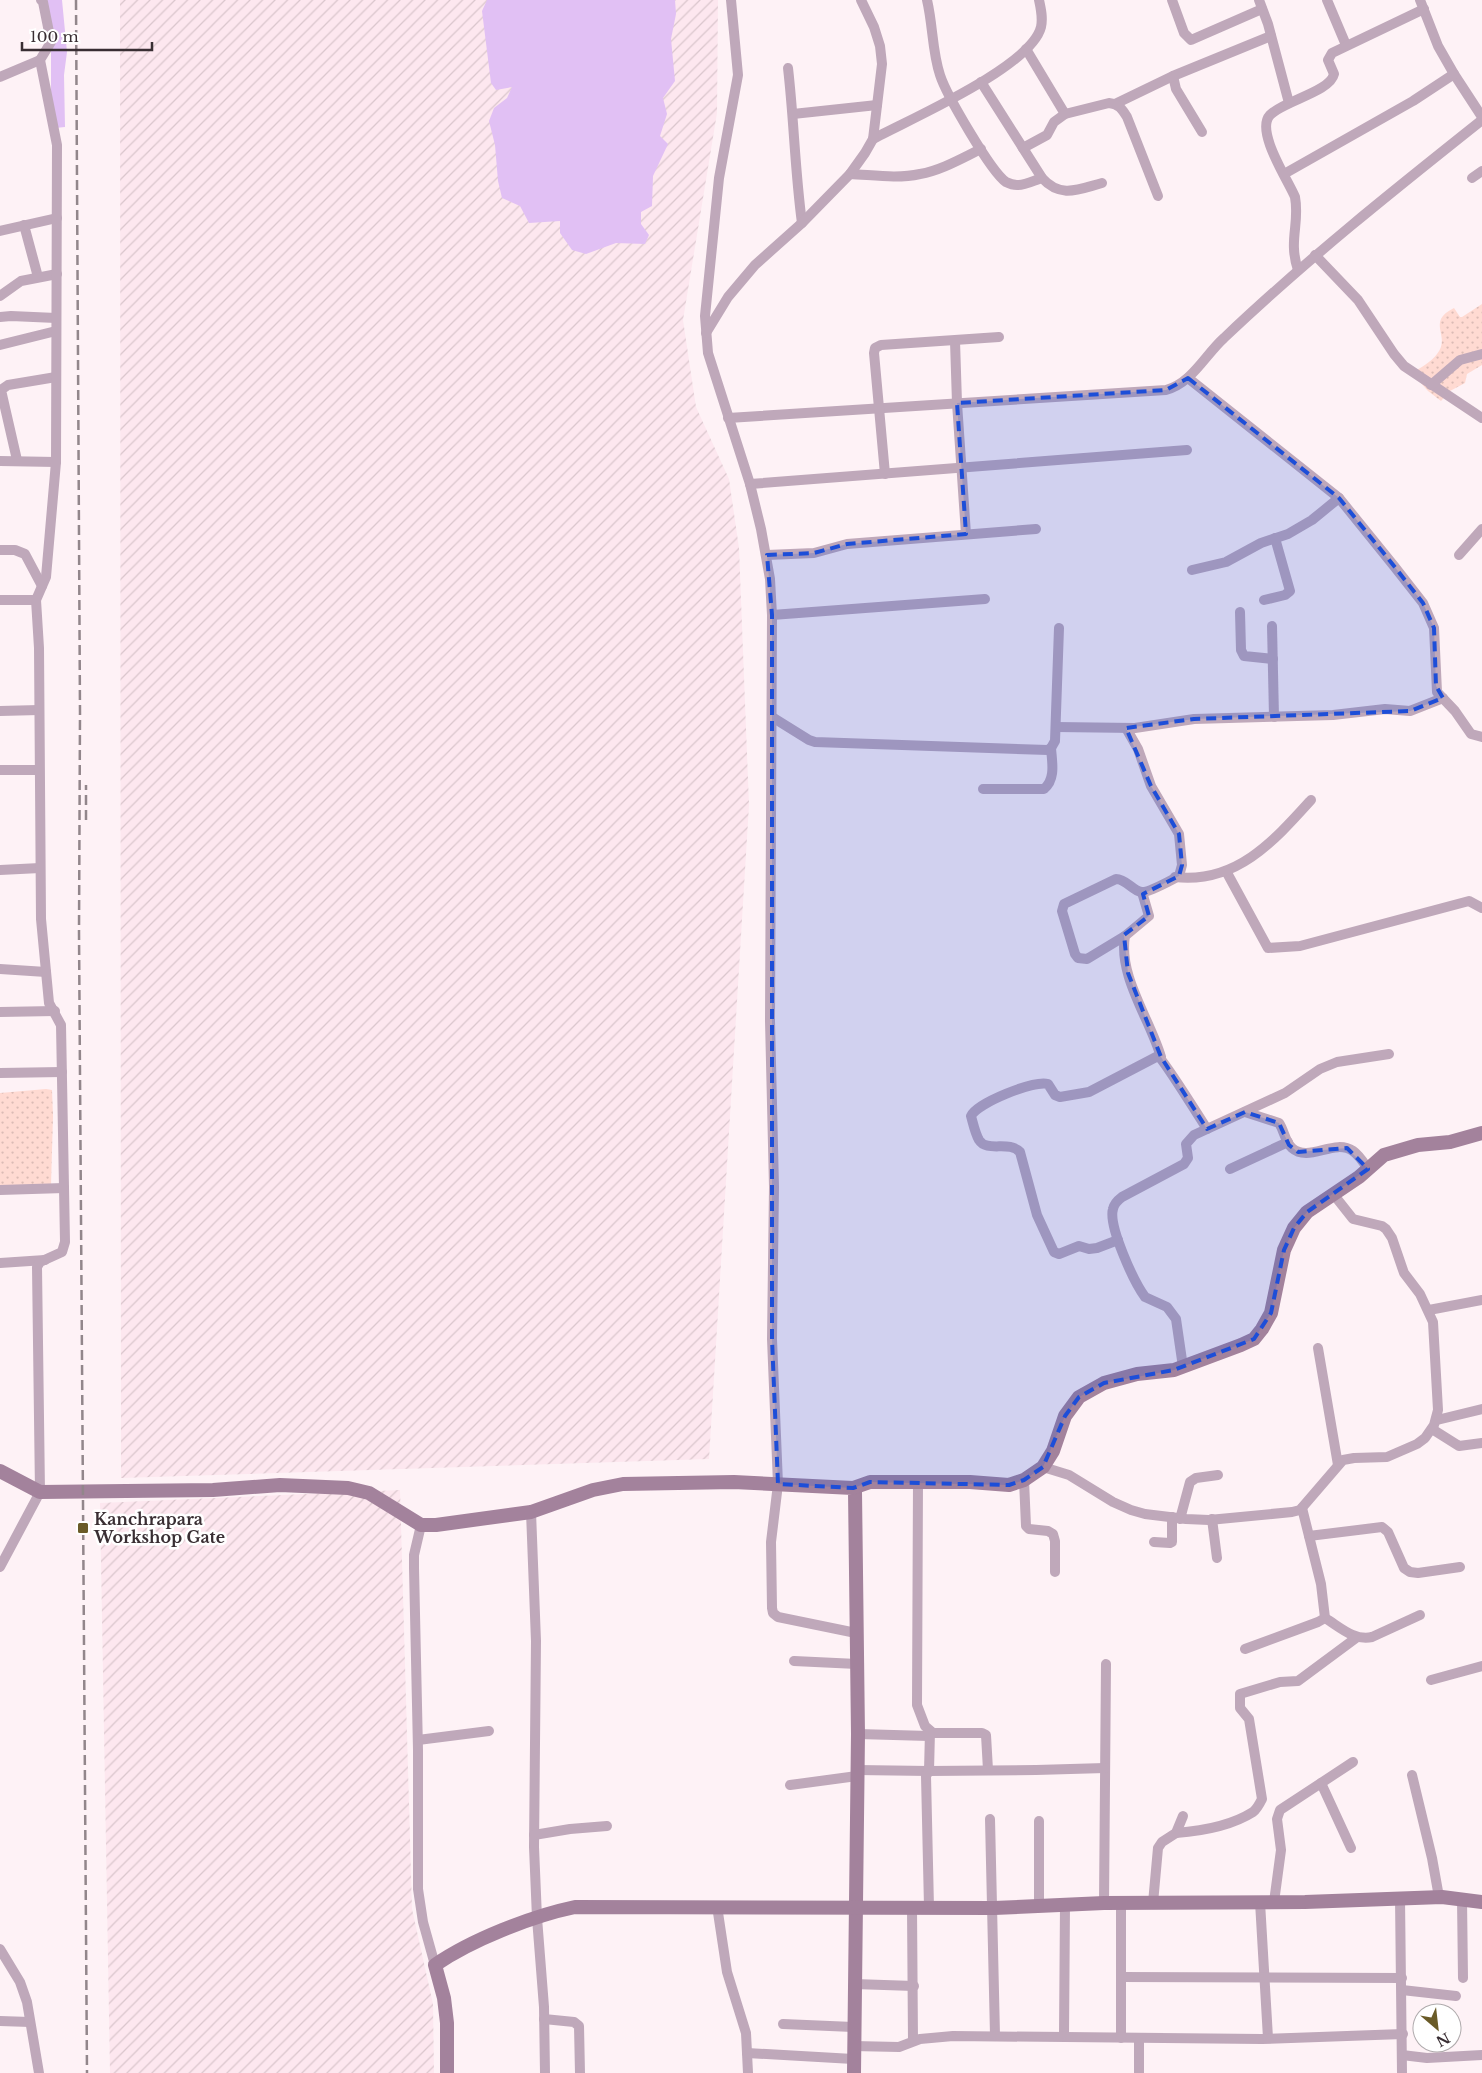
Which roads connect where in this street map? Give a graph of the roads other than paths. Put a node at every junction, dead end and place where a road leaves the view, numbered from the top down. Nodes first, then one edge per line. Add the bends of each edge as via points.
1 (41, 0) edge
2 (731, 0) edge
3 (861, 0) edge
4 (927, 0) edge
5 (1038, 0) edge
6 (1172, 0) edge
7 (1326, 0) edge
8 (1422, 4) edge
9 (1260, 5) edge
10 (1271, 36) junction
11 (1346, 45) junction
12 (1026, 49) junction
13 (40, 60) junction
14 (788, 68) dead end
15 (1454, 74) junction
16 (0, 76) edge
17 (1173, 76) junction
18 (981, 82) junction
19 (950, 98) junction
20 (1289, 103) junction
21 (1115, 104) junction
22 (877, 105) junction
23 (793, 114) junction
24 (1065, 114) junction
25 (1482, 118) edge
26 (1202, 132) dead end
27 (873, 138) junction
28 (1023, 148) junction
29 (981, 149) junction
30 (1482, 171) edge
31 (850, 174) junction
32 (1284, 174) junction
33 (1042, 178) junction
34 (1472, 178) dead end
35 (1102, 183) dead end
36 (1158, 196) dead end
37 (57, 218) junction
38 (802, 223) junction
39 (24, 225) junction
40 (0, 231) edge
41 (1315, 255) junction
42 (1298, 270) junction
43 (57, 274) junction
44 (38, 277) junction
45 (0, 296) edge
46 (0, 317) edge
47 (56, 318) junction
48 (56, 331) junction
49 (706, 333) junction
50 (999, 337) dead end
51 (955, 341) junction
52 (0, 345) edge
53 (1482, 354) edge
54 (56, 377) junction
55 (1188, 378) junction
56 (1431, 385) junction
57 (957, 404) junction
58 (880, 408) junction
59 (728, 418) junction
60 (1482, 418) edge
61 (1187, 450) dead end
62 (17, 460) junction
63 (0, 461) edge
64 (56, 462) junction
65 (961, 468) junction
66 (885, 474) junction
67 (750, 484) junction
68 (1340, 498) junction
69 (1036, 528) dead end
70 (1482, 530) edge
71 (966, 534) junction
72 (1275, 538) junction
73 (0, 550) edge
74 (767, 555) junction
75 (1459, 555) dead end
76 (1192, 570) dead end
77 (42, 586) junction
78 (984, 599) dead end
79 (0, 600) edge
80 (36, 600) junction
81 (1264, 600) dead end
82 (1240, 612) dead end
83 (772, 615) junction
84 (1272, 626) dead end
85 (1059, 628) dead end
86 (1273, 659) junction
87 (1443, 698) junction
88 (39, 710) junction
89 (0, 711) edge
90 (772, 717) junction
91 (1274, 717) junction
92 (1056, 727) junction
93 (1126, 728) junction
94 (1482, 738) edge
95 (1052, 748) junction
96 (0, 770) edge
97 (39, 770) junction
98 (983, 789) dead end
99 (1311, 800) dead end
100 (40, 868) junction
101 (0, 870) edge
102 (1226, 871) junction
103 (1175, 877) junction
104 (1142, 892) junction
105 (1482, 908) edge
106 (1125, 936) junction
107 (0, 969) edge
108 (46, 972) junction
109 (55, 1011) junction
110 (0, 1012) edge
111 (1389, 1054) dead end
112 (1161, 1057) junction
113 (62, 1072) junction
114 (0, 1073) edge
115 (1244, 1112) junction
116 (1207, 1129) junction
117 (1482, 1133) edge
118 (1288, 1142) junction
119 (1230, 1169) dead end
120 (1368, 1169) junction
121 (64, 1188) junction
122 (0, 1190) edge
123 (1334, 1194) junction
124 (1118, 1240) junction
125 (45, 1260) junction
126 (0, 1263) edge
127 (1482, 1300) edge
128 (1429, 1310) junction
129 (1318, 1348) dead end
130 (1183, 1367) junction
131 (1482, 1409) edge
132 (1435, 1424) junction
133 (1482, 1443) edge
134 (1338, 1465) junction
135 (1043, 1467) junction
136 (0, 1471) edge
137 (1218, 1475) dead end
138 (1024, 1480) junction
139 (918, 1481) junction
140 (778, 1484) junction
141 (853, 1488) junction
142 (40, 1492) junction
143 (1302, 1508) junction
144 (531, 1512) junction
145 (1176, 1518) junction
146 (1212, 1519) junction
147 (422, 1525) junction
148 (1309, 1536) junction
149 (1154, 1542) dead end
150 (1217, 1558) dead end
151 (0, 1567) edge
152 (1460, 1567) dead end
153 (1054, 1572) dead end
154 (1420, 1615) dead end
155 (1324, 1618) junction
156 (856, 1633) junction
157 (1356, 1638) junction
158 (1246, 1649) dead end
159 (794, 1662) dead end
160 (857, 1664) junction
161 (1106, 1664) dead end
162 (1482, 1666) edge
163 (1431, 1680) dead end
164 (489, 1731) dead end
165 (858, 1734) junction
166 (930, 1734) junction
167 (418, 1740) junction
168 (1353, 1762) dead end
169 (1105, 1768) junction
170 (988, 1770) junction
171 (929, 1771) junction
172 (857, 1773) junction
173 (1412, 1775) dead end
174 (1321, 1783) junction
175 (790, 1785) dead end
176 (1262, 1799) junction
177 (1278, 1815) junction
178 (1183, 1816) dead end
179 (990, 1819) dead end
180 (1039, 1821) dead end
181 (607, 1826) dead end
182 (1176, 1833) junction
183 (534, 1835) junction
184 (1351, 1848) dead end
185 (1439, 1897) junction
186 (1400, 1898) junction
187 (1462, 1899) junction
188 (1260, 1902) junction
189 (1274, 1902) junction
190 (1482, 1902) edge
191 (1104, 1903) junction
192 (1121, 1903) junction
193 (1153, 1903) junction
194 (1065, 1905) junction
195 (718, 1906) junction
196 (1039, 1906) junction
197 (929, 1907) junction
198 (912, 1908) junction
199 (994, 1908) junction
200 (856, 1909) junction
201 (537, 1918) junction
202 (0, 1949) edge
203 (435, 1964) junction
204 (1121, 1977) junction
205 (1402, 1978) junction
206 (1463, 1978) dead end
207 (1265, 1979) junction
208 (854, 1984) junction
209 (914, 1986) junction
210 (1402, 1990) junction
211 (1456, 1996) dead end
212 (544, 2019) junction
213 (0, 2022) edge
214 (30, 2022) junction
215 (783, 2024) dead end
216 (853, 2027) junction
217 (1403, 2034) junction
218 (995, 2035) junction
219 (1064, 2036) junction
220 (1121, 2038) junction
221 (1139, 2038) junction
222 (1268, 2038) junction
223 (914, 2041) junction
224 (747, 2053) junction
225 (1482, 2055) edge
226 (1402, 2056) junction
227 (853, 2059) edge
228 (39, 2073) edge
229 (446, 2073) edge
230 (545, 2073) edge
231 (580, 2073) edge
232 (748, 2073) edge
233 (1139, 2073) edge
234 (1402, 2073) edge

1 - 13 street via 51,42
2 - 49 street via 738,75 719,178
3 - 22 street via 880,46 882,64
4 - 19 street via 935,56
5 - 12 street via 1041,27
6 - 9 street via 1184,33 1191,40
7 - 11 street
8 - 11 street
8 - 15 street via 1438,46
9 - 10 street
10 - 17 street
10 - 20 street
11 - 20 street via 1328,56 1334,74 1330,82
12 - 18 street
12 - 24 street
13 - 16 street
13 - 37 street via 57,146
14 - 23 street
15 - 25 street
15 - 32 street
17 - 21 street
17 - 26 street via 1176,89
18 - 19 street
18 - 28 street
19 - 27 street
19 - 29 street
20 - 32 street via 1270,115 1265,131
21 - 24 street
21 - 36 street via 1126,117
22 - 23 street
22 - 27 street
23 - 38 street
24 - 28 street via 1054,122 1047,135
25 - 41 street
27 - 31 street
28 - 33 street
29 - 31 street via 942,168 921,174 896,177
29 - 33 street via 1006,182 1018,186
30 - 34 street
31 - 38 street
32 - 42 street via 1296,206 1292,241
33 - 35 street via 1049,186 1064,191
37 - 39 street
37 - 43 street
38 - 49 street via 755,265 728,297
39 - 40 street
39 - 44 street
41 - 42 street
41 - 56 street via 1358,300 1400,362
42 - 55 street via 1216,345
43 - 44 street
43 - 47 street
44 - 45 street via 21,281
46 - 47 street
47 - 48 street
48 - 52 street
48 - 54 street
49 - 59 street via 708,353
50 - 51 street
51 - 57 street
51 - 58 street via 875,348
53 - 56 street via 1460,360
54 - 62 street via 8,385 1,390
54 - 64 street
55 - 57 street via 1166,390
55 - 68 street
56 - 60 street
57 - 58 street
57 - 65 street
58 - 59 street
58 - 66 street
59 - 67 street
61 - 65 street
62 - 63 street
62 - 64 street
64 - 77 street via 46,577
65 - 66 street
65 - 71 street
66 - 67 street
67 - 74 street
68 - 72 street via 1304,525
68 - 87 street via 1423,603 1436,638 1436,686
69 - 71 street
70 - 75 street
71 - 74 street via 847,544 814,553
72 - 76 street via 1229,561
72 - 81 street via 1290,591
73 - 77 street via 25,554
74 - 83 street
77 - 80 street
78 - 83 street
79 - 80 street
80 - 88 street
82 - 86 street via 1244,656
83 - 90 street
84 - 86 street
85 - 92 street
86 - 91 street
87 - 91 street via 1410,711
87 - 94 street via 1470,734
88 - 89 street
88 - 97 street
90 - 95 street via 815,742
90 - 140 street via 772,1339
91 - 93 street via 1194,719
92 - 93 street
92 - 95 street via 1056,741
93 - 103 street via 1138,749 1151,786 1179,834 1182,865 1181,872
95 - 98 street via 1052,779 1044,789
96 - 97 street
97 - 100 street
99 - 102 street via 1270,843
100 - 101 street
100 - 108 street
102 - 103 street via 1197,878
102 - 105 street via 1268,948 1300,946 1469,901
103 - 104 street
104 - 106 street via 1149,916
104 - 106 street via 1119,879 1062,907 1078,958 1087,959
106 - 112 street via 1128,973
107 - 108 street
108 - 109 street via 49,1003
109 - 110 street
109 - 113 street via 61,1025
111 - 115 street via 1337,1062 1320,1069 1285,1093
112 - 116 street
112 - 124 street via 1155,1057 1089,1092 1060,1097 1048,1084 1040,1083 997,1098 978,1107 972,1114 983,1144 1008,1145 1020,1152 1038,1215 1054,1252 1059,1254 1079,1246 1092,1249
113 - 114 street
113 - 121 street
115 - 116 street
115 - 118 street via 1279,1123
116 - 124 street via 1187,1141 1188,1158 1184,1164 1116,1202 1112,1222
117 - 120 street via 1390,1153
118 - 119 street
118 - 120 street via 1303,1153 1347,1148 1354,1151
120 - 123 street
121 - 122 street
121 - 125 street via 65,1248
123 - 128 street via 1353,1219 1386,1229 1406,1278
123 - 130 street via 1306,1212 1294,1228 1284,1250 1271,1313 1254,1339
124 - 130 street via 1145,1297 1167,1307 1176,1319
125 - 126 street
125 - 142 street via 37,1267
127 - 128 street
128 - 132 street via 1433,1322 1438,1410
129 - 134 street
130 - 135 street via 1104,1383 1079,1397 1065,1416 1053,1451
131 - 132 street
132 - 133 street via 1459,1446
132 - 134 street via 1425,1438 1387,1457 1354,1458 1343,1460
134 - 143 street
135 - 138 street
135 - 145 street via 1078,1479 1130,1510
136 - 142 street
137 - 145 street via 1190,1482
138 - 139 street via 1009,1485
138 - 153 street via 1026,1526 1029,1530 1053,1534 1056,1541
139 - 141 street via 870,1482
139 - 166 street via 915,1695 919,1713
140 - 141 street
140 - 144 street via 623,1484 593,1490
140 - 156 street via 771,1542 773,1613
141 - 156 street
142 - 147 street via 280,1486 348,1488 369,1493
142 - 151 street
143 - 146 street via 1292,1512
143 - 148 street
144 - 147 street
144 - 183 street via 536,1641
145 - 146 street
145 - 149 street via 1172,1542
146 - 150 street
147 - 167 street via 414,1555
148 - 152 street via 1382,1527 1388,1532 1404,1568 1410,1572
148 - 155 street via 1321,1584
154 - 157 street via 1372,1637
155 - 157 street
155 - 158 street
156 - 160 street
157 - 176 street via 1298,1681 1280,1682 1240,1694 1240,1708 1249,1719
159 - 160 street
160 - 165 street
161 - 169 street
162 - 163 street
164 - 167 street
165 - 166 street
165 - 172 street
166 - 170 street via 984,1734 987,1737
166 - 171 street
167 - 203 street via 418,1889
168 - 174 street
169 - 170 street
169 - 191 street
170 - 171 street
171 - 172 street
171 - 197 street via 926,1776
172 - 175 street
172 - 200 street
173 - 185 street
174 - 177 street via 1285,1805
174 - 184 street
176 - 177 street
176 - 182 street via 1255,1811 1225,1824
177 - 189 street via 1281,1850
178 - 182 street
179 - 199 street
180 - 196 street
181 - 183 street
182 - 193 street via 1158,1848
183 - 201 street
185 - 186 street
185 - 187 street
186 - 189 street
186 - 205 street
187 - 190 street
187 - 206 street
188 - 189 street
188 - 193 street
188 - 207 street
191 - 192 street
191 - 194 street
192 - 193 street
192 - 204 street
194 - 196 street
194 - 219 street
195 - 200 street
195 - 201 street via 575,1907
195 - 224 street via 727,1972 746,2033
196 - 199 street
197 - 198 street
197 - 199 street
198 - 200 street
198 - 209 street
199 - 218 street
200 - 208 street
201 - 203 street via 465,1946
201 - 212 street
202 - 214 street via 20,1982
203 - 229 street via 447,2023
204 - 207 street
204 - 220 street
205 - 207 street
205 - 210 street
207 - 222 street
208 - 209 street
208 - 216 street
209 - 223 street
210 - 211 street
210 - 217 street
212 - 230 street
212 - 231 street via 574,2022 580,2026
213 - 214 street
214 - 228 street
215 - 216 street
216 - 227 street
217 - 222 street
217 - 226 street
218 - 219 street
218 - 223 street
219 - 220 street
220 - 221 street
221 - 222 street
221 - 233 street
223 - 227 street
224 - 227 street
224 - 232 street
225 - 226 street
226 - 234 street

